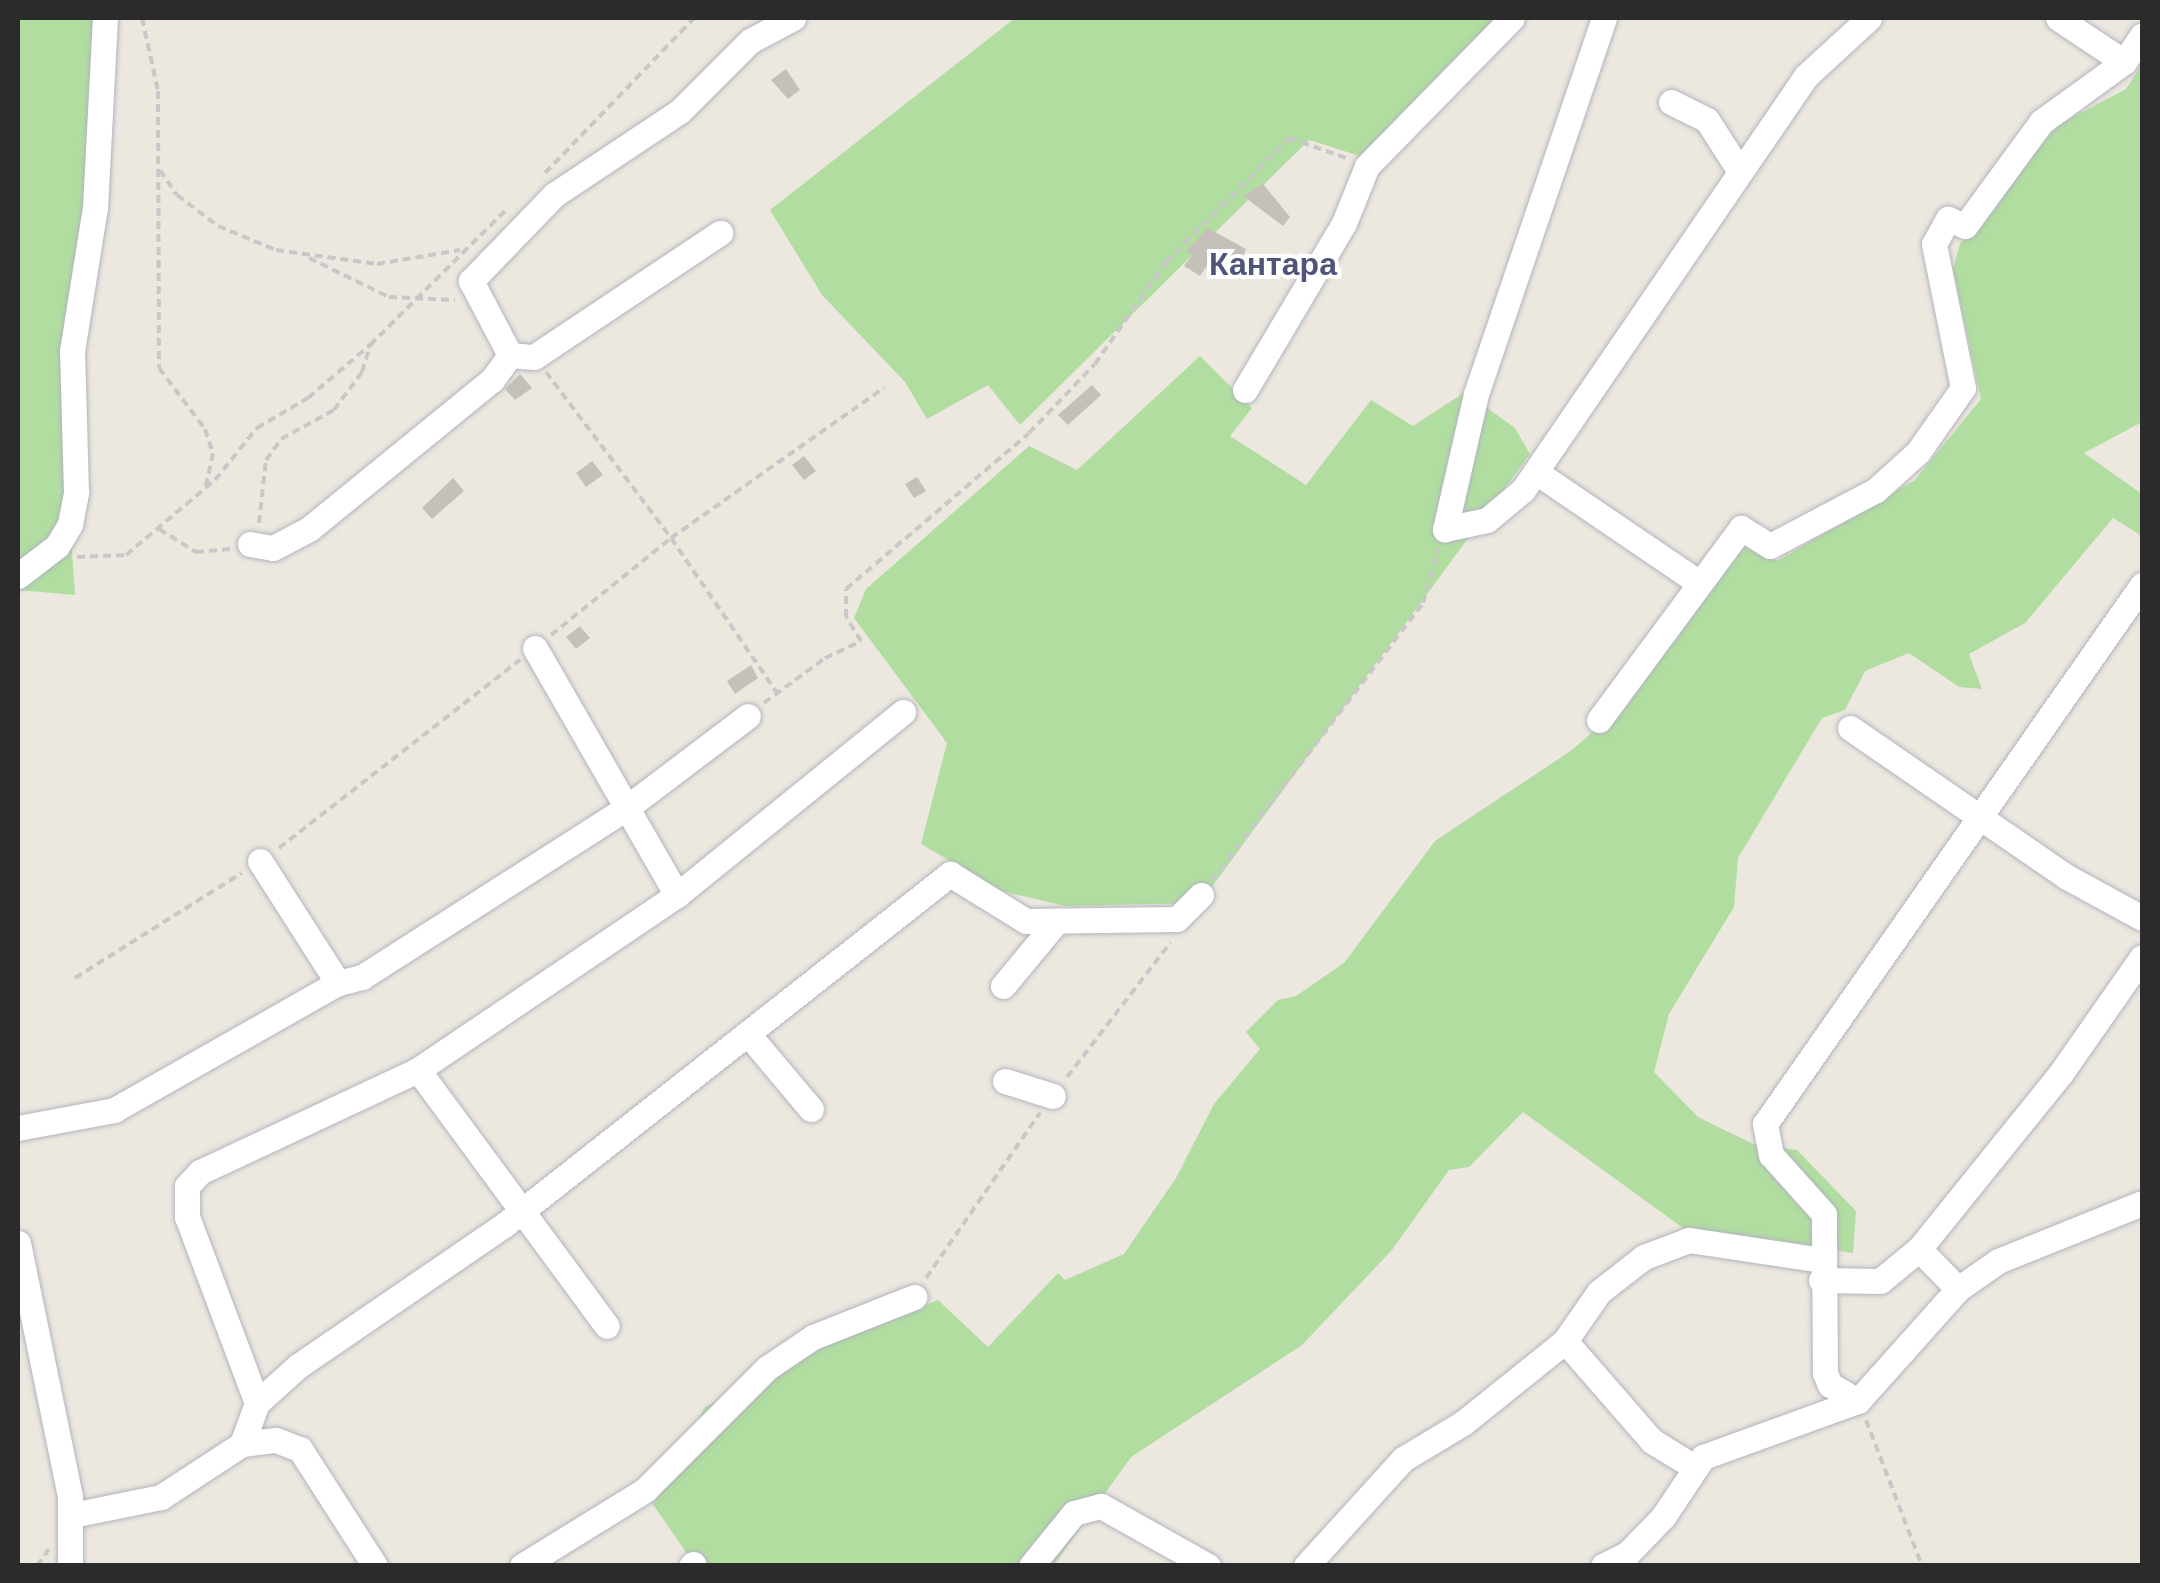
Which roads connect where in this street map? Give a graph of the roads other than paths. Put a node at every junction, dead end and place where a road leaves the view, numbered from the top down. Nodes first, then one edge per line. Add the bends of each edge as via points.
1 (105, 18) edge
2 (793, 18) edge
3 (1512, 18) edge
4 (1604, 18) edge
5 (1869, 18) edge
6 (2058, 18) edge
7 (2142, 34) edge
8 (2124, 62) junction
9 (1671, 102) dead end
10 (1738, 170) junction
11 (720, 233) dead end
12 (522, 356) junction
13 (1246, 390) dead end
14 (1536, 472) junction
15 (250, 544) road end
16 (18, 576) edge
17 (1698, 582) junction
18 (2142, 585) edge
19 (535, 648) road end
20 (902, 712) dead end
21 (748, 716) road end
22 (1600, 720) dead end
23 (1850, 728) dead end
24 (629, 806) junction
25 (1978, 816) junction
26 (260, 862) road end
27 (677, 895) junction
28 (1201, 895) dead end
29 (2142, 918) edge
30 (1057, 922) junction
31 (2142, 958) edge
32 (338, 982) junction
33 (1003, 986) dead end
34 (748, 1034) junction
35 (418, 1070) junction
36 (1005, 1081) dead end
37 (1052, 1096) dead end
38 (810, 1109) dead end
39 (18, 1128) edge
40 (2142, 1203) edge
41 (525, 1208) junction
42 (18, 1243) edge
43 (1919, 1249) junction
44 (1822, 1270) junction
45 (1958, 1289) junction
46 (914, 1297) dead end
47 (607, 1326) dead end
48 (1565, 1342) junction
49 (1858, 1402) junction
50 (257, 1403) junction
51 (242, 1444) junction
52 (1692, 1465) junction
53 (72, 1515) junction
54 (70, 1566) edge
55 (375, 1566) edge
56 (522, 1566) edge
57 (1031, 1566) edge
58 (1208, 1566) edge
59 (1306, 1566) edge
60 (1603, 1566) edge

1 - 16 street via 96,208 72,351 76,492 57,546
2 - 12 street via 750,41 680,112 554,195 470,282
3 - 13 street via 1367,166 1344,223
4 - 14 street via 1476,394 1444,529 1488,520
5 - 10 street via 1806,76
6 - 8 street
7 - 8 street
8 - 17 street via 2041,122 1965,226 1948,219 1934,244 1963,388 1918,452 1876,490 1770,546 1741,528
9 - 10 street via 1707,120
10 - 14 street
11 - 12 street
12 - 15 street via 309,529 273,548
14 - 17 street
17 - 22 street
18 - 25 street
19 - 24 street
20 - 27 street
21 - 24 street
23 - 25 street
24 - 27 street
24 - 32 street via 362,977
25 - 29 street
25 - 44 street via 1765,1124 1771,1155 1824,1214
26 - 32 street
27 - 35 street
28 - 30 street via 1177,918
30 - 33 street
30 - 34 street via 1026,922 950,874
31 - 43 street
32 - 39 street via 114,1110
34 - 38 street
34 - 41 street
35 - 41 street
35 - 50 street via 200,1172 187,1186 187,1217
36 - 37 street
40 - 45 street via 1998,1261
41 - 47 street
41 - 50 street via 298,1366
42 - 53 street
43 - 44 street via 1880,1281
43 - 45 street
44 - 48 street via 1714,1242 1666,1246 1599,1292
44 - 49 street via 1825,1372 1830,1385
45 - 49 street
46 - 56 street via 812,1337 767,1368 645,1490
48 - 52 street via 1652,1441
48 - 59 street via 1464,1424 1403,1460
49 - 52 street
50 - 51 street
51 - 53 street via 161,1497
51 - 55 street via 276,1440 300,1449
52 - 60 street via 1663,1517 1628,1553
53 - 54 street
57 - 58 street via 1074,1513 1101,1506

